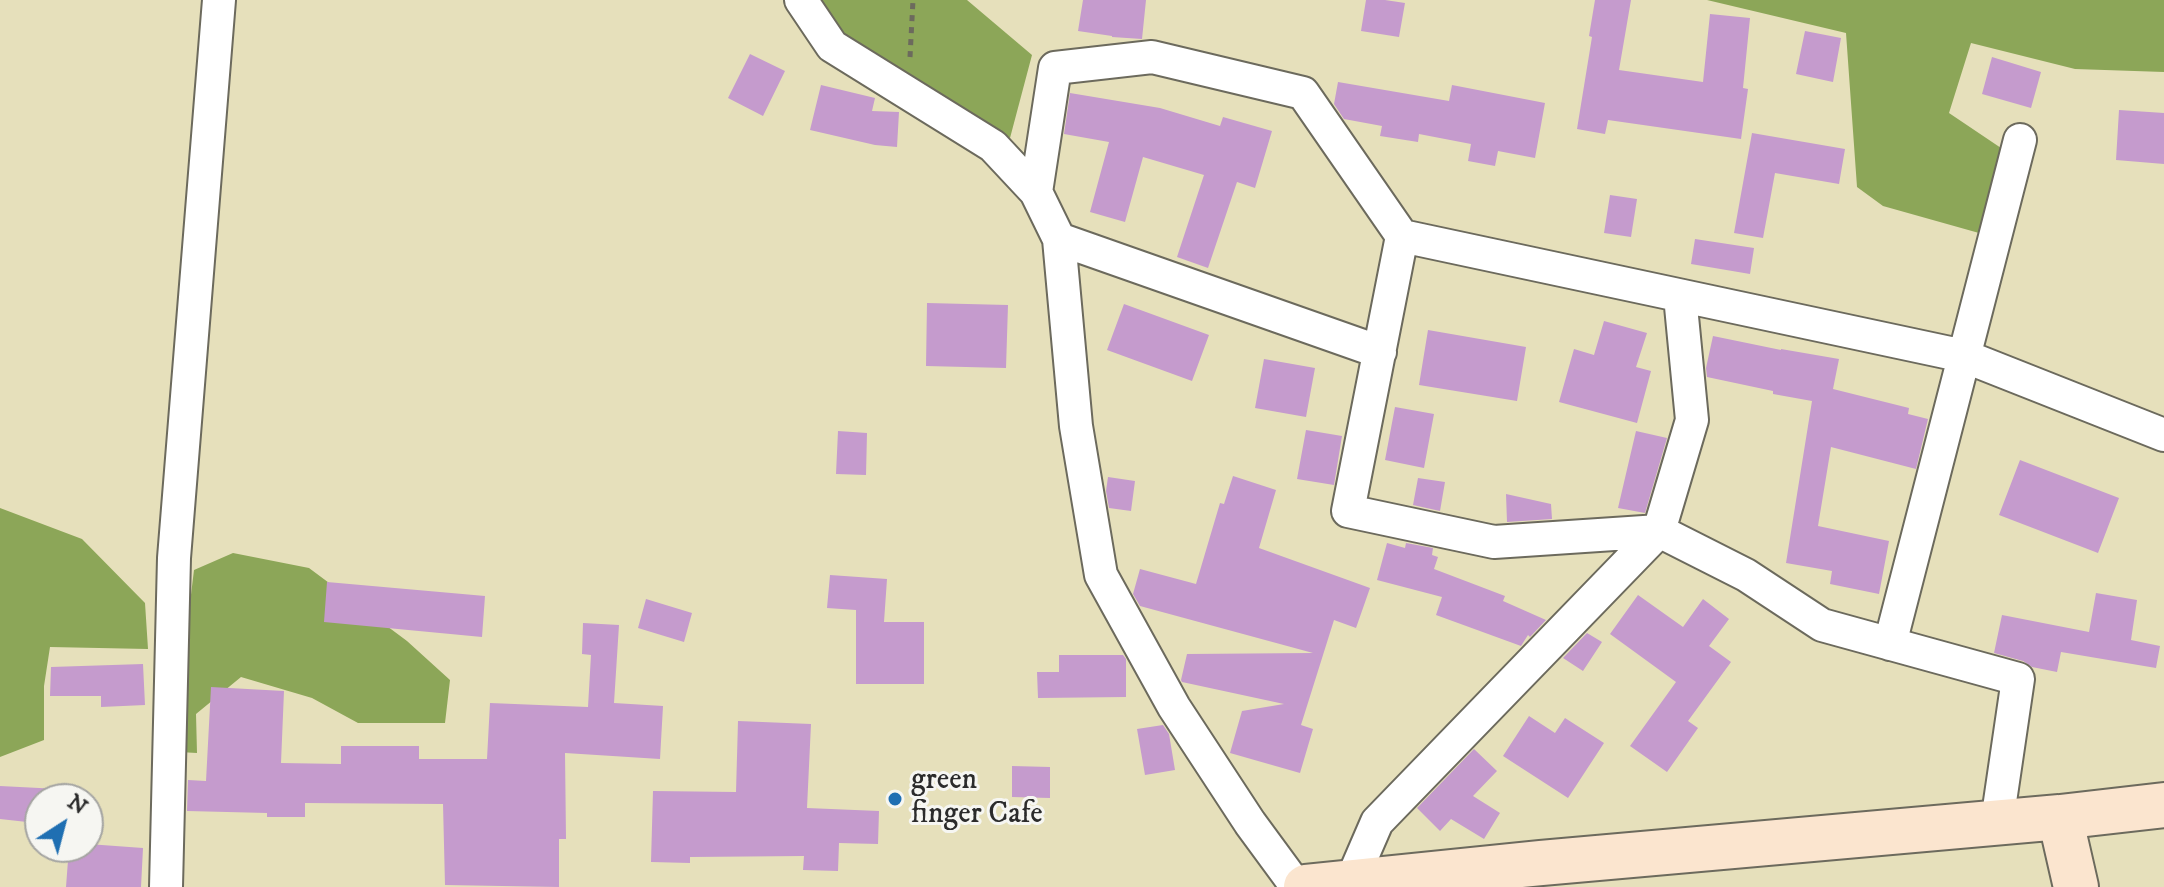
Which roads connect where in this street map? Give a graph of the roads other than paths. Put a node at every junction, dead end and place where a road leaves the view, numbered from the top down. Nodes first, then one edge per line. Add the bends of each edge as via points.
1 (219, 0) edge
2 (801, 0) edge
3 (2020, 140) dead end
4 (1036, 192) junction
5 (1402, 236) junction
6 (1059, 239) junction
7 (1680, 296) junction
8 (1380, 352) junction
9 (1964, 356) junction
10 (2164, 435) edge
11 (1659, 531) junction
12 (1890, 644) junction
13 (2164, 805) edge
14 (2060, 817) junction
15 (1997, 822) junction
16 (1543, 875) edge
17 (1351, 882) junction
18 (166, 887) edge
19 (1297, 887) edge
20 (1306, 887) edge
21 (2076, 887) edge

1 - 18 street via 174,558
2 - 4 street via 832,46 993,146
3 - 9 street
4 - 5 street via 1055,68 1152,57 1303,93
4 - 6 street
5 - 7 street
5 - 8 street
6 - 8 street
6 - 19 street via 1076,426 1101,575 1174,707
7 - 9 street
7 - 11 street via 1692,420
8 - 11 street via 1348,511 1494,542
9 - 10 street
9 - 12 street
11 - 12 street via 1746,575 1822,625
11 - 17 street via 1377,822
12 - 15 street via 2018,679
13 - 14 street
14 - 15 street
14 - 21 street
15 - 16 street
16 - 17 street
17 - 20 street

